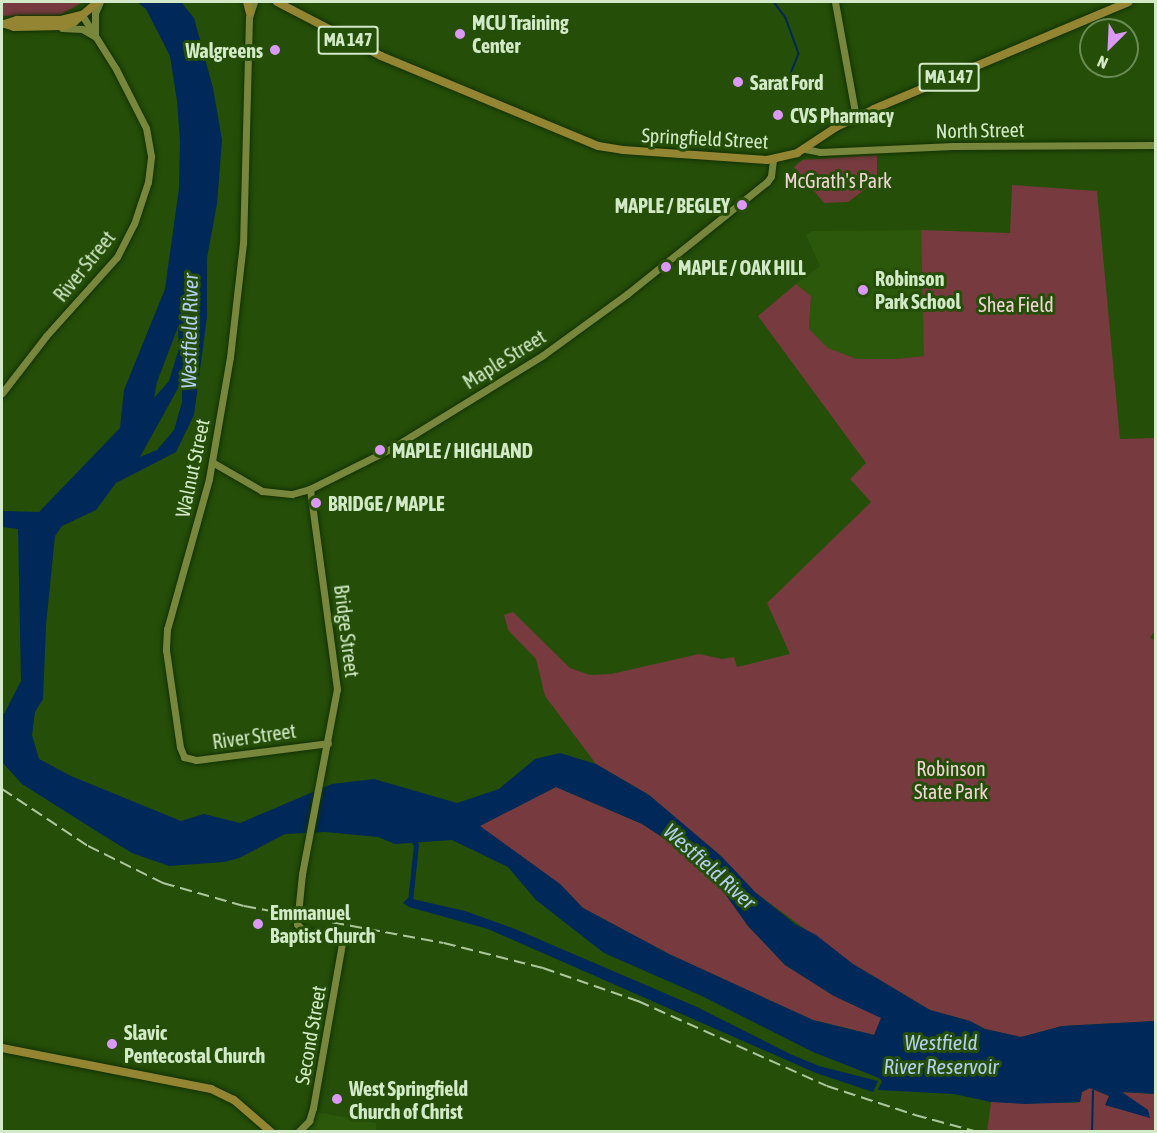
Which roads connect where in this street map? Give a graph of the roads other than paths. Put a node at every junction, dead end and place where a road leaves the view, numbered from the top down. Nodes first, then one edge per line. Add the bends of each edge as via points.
1 (100, 2) edge
2 (247, 2) edge
3 (254, 2) edge
4 (278, 2) edge
5 (835, 2) edge
6 (1128, 2) edge
7 (250, 13) junction
8 (82, 15) junction
9 (3, 24) edge
10 (47, 28) junction
11 (96, 37) junction
12 (856, 117) junction
13 (1155, 145) edge
14 (805, 149) junction
15 (773, 159) junction
16 (2, 393) edge
17 (212, 462) junction
18 (310, 489) junction
19 (328, 743) junction
20 (184, 757) joint
21 (343, 938) joint
22 (2, 1048) edge
23 (271, 1131) edge
24 (298, 1131) edge

1 - 8 main road
1 - 11 main road via 95,13
2 - 7 main road
3 - 7 main road, Walnut Street
4 - 15 main road, Springfield Street / MA 147 via 365,49 598,146
5 - 12 main road
6 - 12 main road, Springfield Street / MA 147
7 - 17 main road, Walnut Street via 243,243 230,357
8 - 9 main road
8 - 10 main road via 67,25
8 - 11 main road, River Street
9 - 10 main road
10 - 11 main road via 82,29
11 - 16 main road, River Street via 146,128 151,156 146,189 135,224 117,257 46,336
12 - 14 main road, Springfield Street / MA 147
13 - 14 main road, North Street via 953,146 820,152
14 - 15 main road, Springfield Street / MA 147
15 - 18 main road, Maple Street via 771,176 762,186 569,337 392,448
17 - 18 main road, Maple Street via 262,491 292,494
17 - 20 main road, Walnut Street via 166,638
18 - 19 main road, Bridge Street via 337,671 338,689
19 - 20 main road, River Street via 196,760
19 - 21 main road, Bridge Street via 300,887 297,926 308,933
21 - 24 main road, Second Street via 313,1108 309,1121
22 - 23 main road via 211,1089 234,1100

